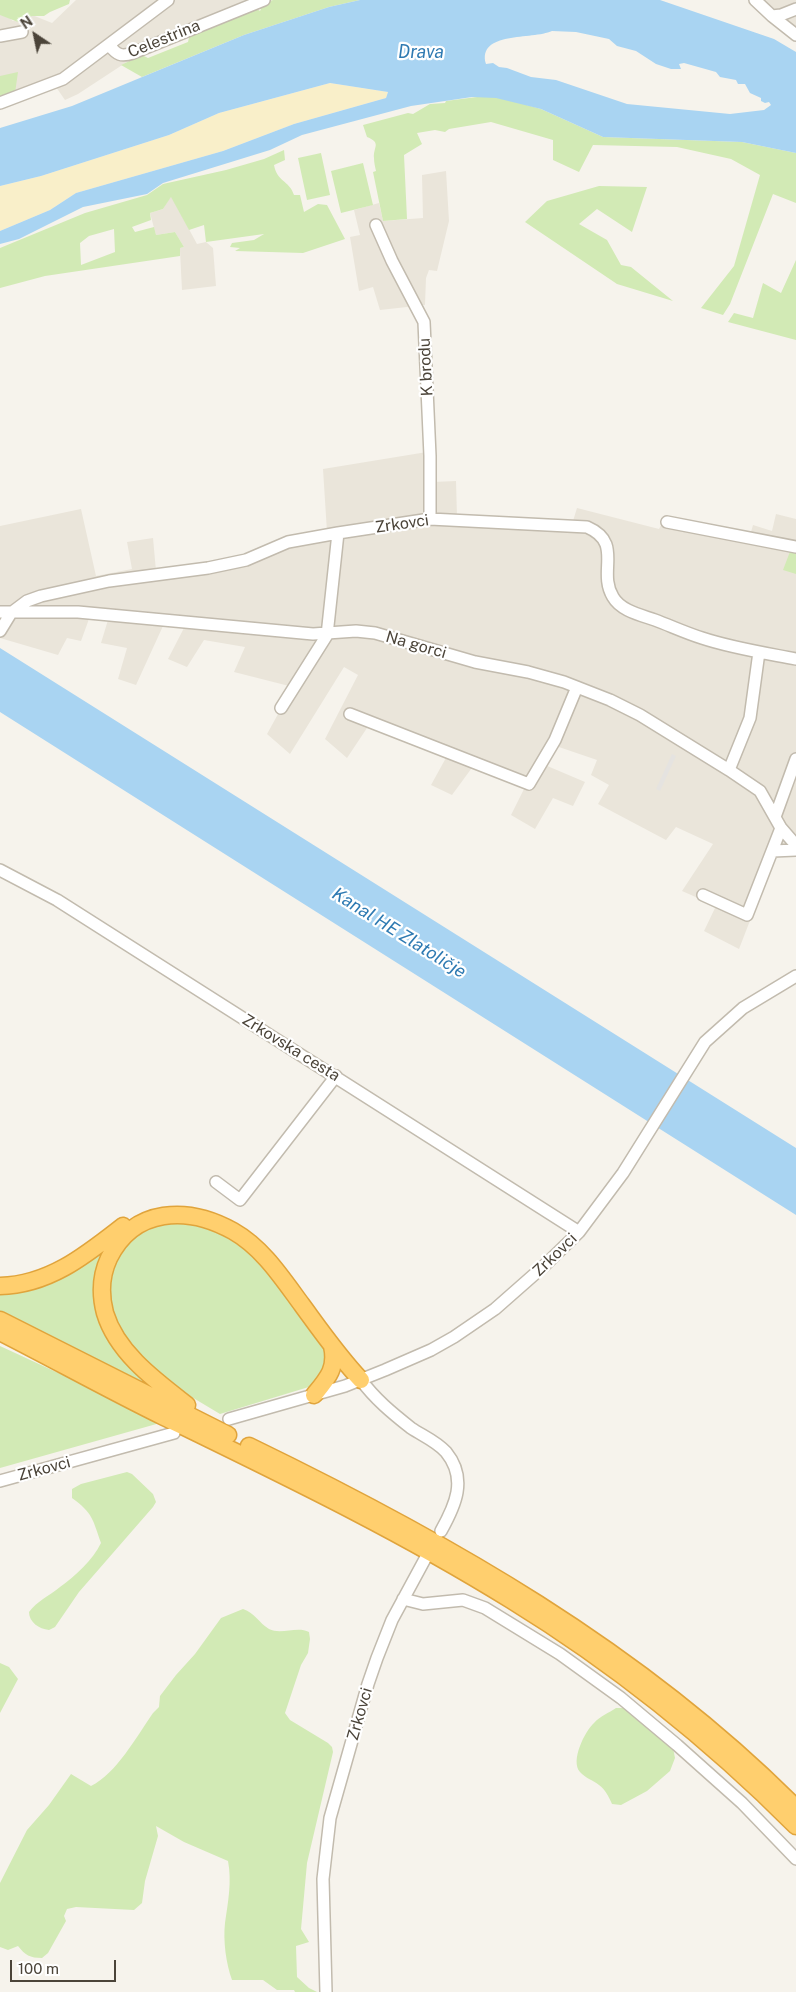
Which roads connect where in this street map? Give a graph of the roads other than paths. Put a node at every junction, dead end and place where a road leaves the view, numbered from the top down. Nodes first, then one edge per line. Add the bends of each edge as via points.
1 (168, 0) edge
2 (264, 0) edge
3 (755, 0) edge
4 (796, 10) edge
5 (772, 16) junction
6 (22, 32) dead end
7 (796, 35) edge
8 (0, 36) edge
9 (109, 45) junction
10 (0, 98) edge
11 (12, 98) junction
12 (0, 103) edge
13 (376, 225) dead end
14 (430, 519) junction
15 (668, 522) dead end
16 (338, 534) junction
17 (796, 547) edge
18 (6, 612) edge
19 (0, 631) edge
20 (327, 635) junction
21 (759, 652) junction
22 (796, 659) edge
23 (577, 687) junction
24 (281, 708) dead end
25 (350, 714) dead end
26 (796, 759) edge
27 (729, 770) junction
28 (775, 817) junction
29 (781, 828) junction
30 (796, 846) edge
31 (796, 850) edge
32 (773, 851) junction
33 (0, 870) edge
34 (703, 895) dead end
35 (796, 976) edge
36 (336, 1076) junction
37 (216, 1182) dead end
38 (579, 1232) junction
39 (0, 1286) edge
40 (0, 1320) edge
41 (0, 1332) edge
42 (0, 1342) edge
43 (26, 1346) junction
44 (332, 1346) junction
45 (361, 1380) junction
46 (314, 1395) junction
47 (228, 1419) dead end
48 (174, 1433) dead end
49 (231, 1437) junction
50 (0, 1480) edge
51 (441, 1531) dead end
52 (425, 1559) dead end
53 (404, 1599) junction
54 (796, 1808) edge
55 (796, 1826) edge
56 (796, 1859) edge
57 (326, 1992) edge

1 - 9 street, Celestrina
2 - 9 street, Celestrina via 133,53 122,56
3 - 5 street
4 - 5 street
5 - 7 street
6 - 8 street
9 - 11 street via 56,82
10 - 11 street
11 - 12 street
13 - 14 street, K brodu via 424,322
14 - 16 street, Zrkovci
14 - 21 street, Zrkovci via 587,527 598,532 607,545 608,587 613,598 624,608 703,639
15 - 17 street
16 - 18 street, Zrkovci via 288,542 246,560 227,564 109,581 41,596
16 - 20 street
18 - 19 street, Zrkovci
18 - 20 street, Na gorci via 78,612
20 - 23 street, Na gorci via 356,631 375,633
20 - 24 street
21 - 22 street, Zrkovci
21 - 27 street via 750,718
23 - 25 street via 555,740 529,784
23 - 27 street, Na gorci via 640,715
26 - 28 street
27 - 28 street, Na gorci via 760,791
28 - 29 street, Na gorci
29 - 30 street, Na gorci
29 - 32 street
31 - 32 street
32 - 34 street via 748,915
33 - 36 street, Zrkovska cesta via 57,900
35 - 38 street, Zrkovci via 743,1008 705,1042 623,1173
36 - 37 street via 240,1200
36 - 38 street, Zrkovska cesta
38 - 45 street, Zrkovci via 495,1309 431,1350
39 - 45 highway via 24,1284 61,1271 147,1211 184,1206 205,1210 240,1226 261,1243 353,1360
40 - 49 highway
41 - 43 highway
42 - 43 highway via 13,1347
43 - 55 highway via 377,1523 511,1600 596,1656 667,1709
44 - 45 highway
44 - 46 highway via 332,1367 326,1381
44 - 49 highway via 277,1271 234,1232 210,1221 175,1214 151,1218 127,1232 114,1248 102,1282 106,1314 114,1331 122,1346 157,1382 192,1410 229,1429
45 - 46 street, Zrkovci
45 - 51 street via 389,1411 438,1445 452,1461 458,1483 457,1496
46 - 47 street, Zrkovci
48 - 50 street, Zrkovci
49 - 54 highway via 420,1533 564,1620 676,1701
52 - 53 street, Zrkovci
53 - 56 street via 423,1604 457,1600 472,1602 560,1654 621,1698 677,1745 742,1803
53 - 57 street, Zrkovci via 392,1620 368,1684 330,1818 323,1878

